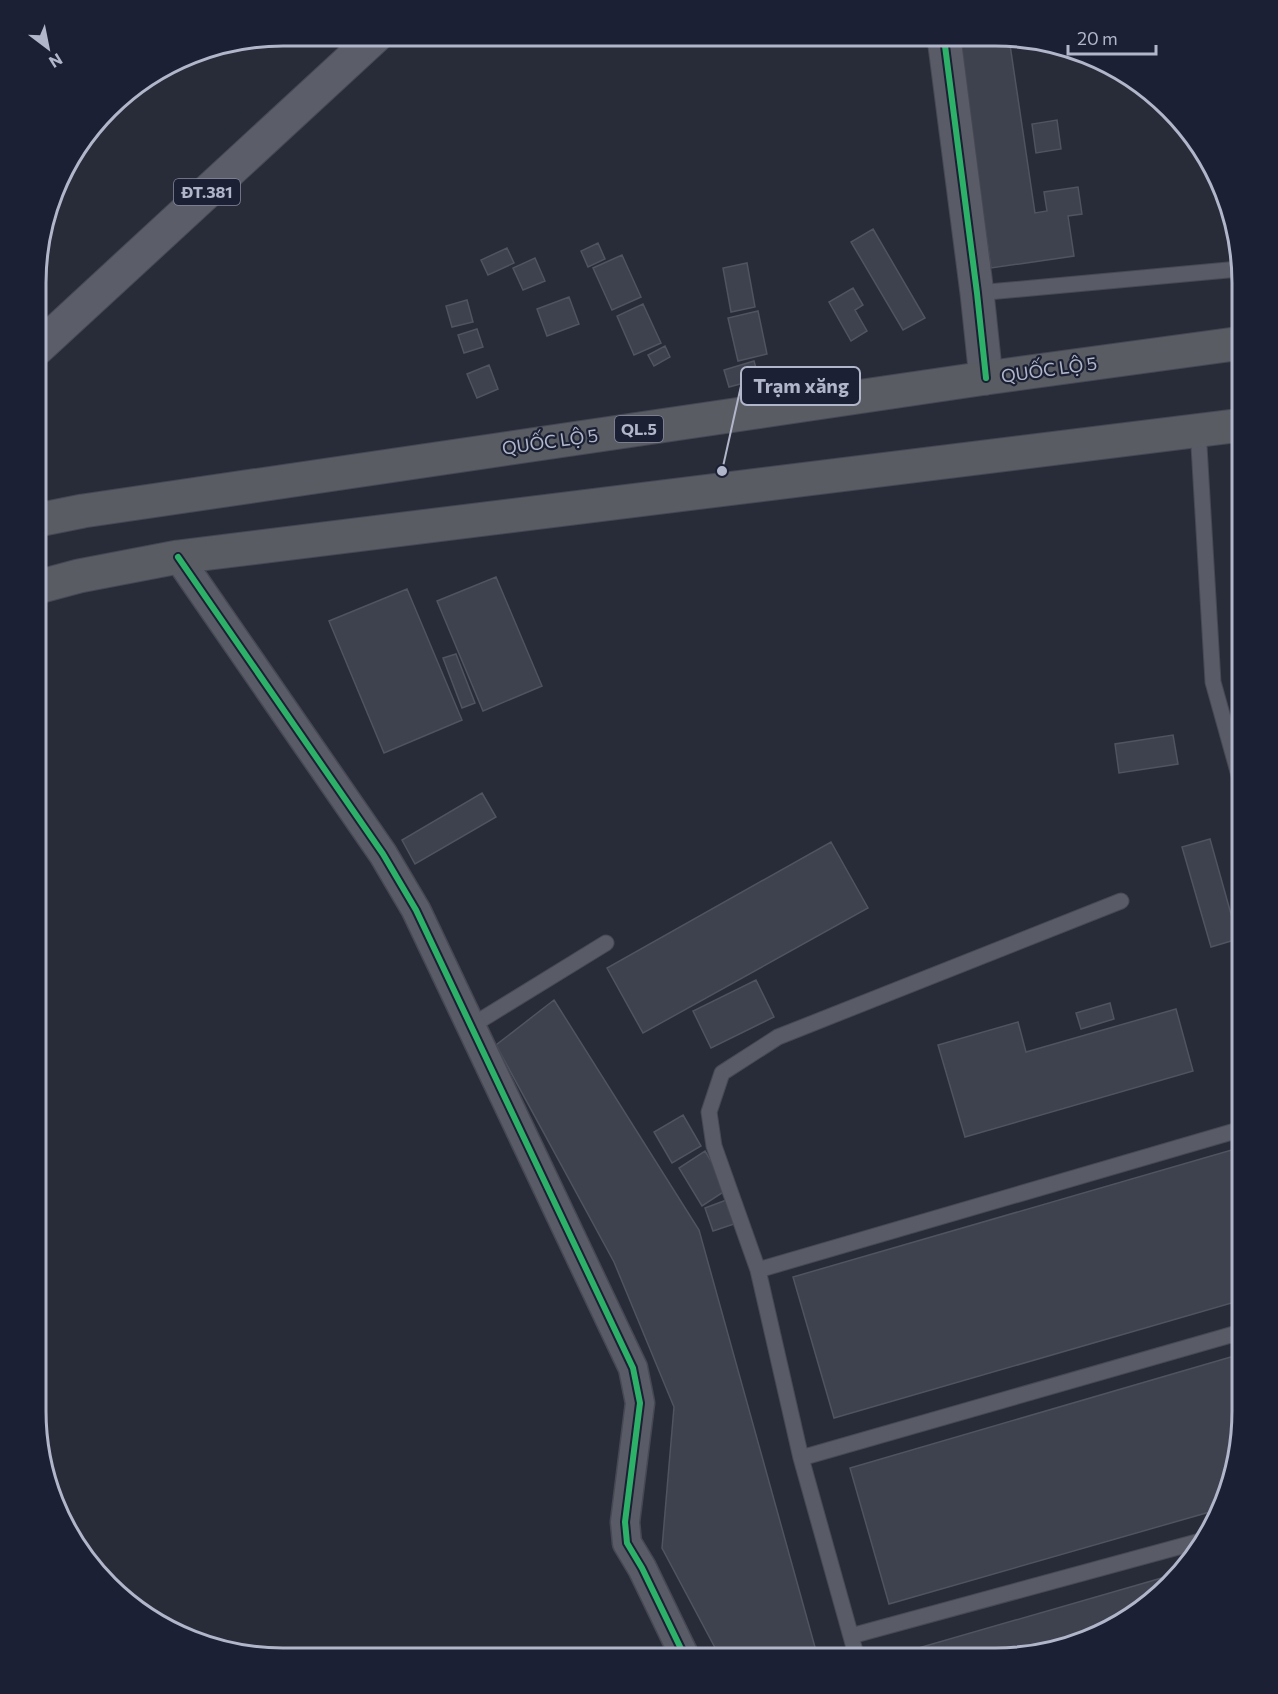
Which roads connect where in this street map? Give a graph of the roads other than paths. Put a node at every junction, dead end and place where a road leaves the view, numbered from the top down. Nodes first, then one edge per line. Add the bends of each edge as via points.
1 (365, 46) edge
2 (945, 46) edge
3 (1231, 270) edge
4 (977, 292) junction
5 (46, 341) edge
6 (1232, 344) edge
7 (986, 378) junction
8 (1232, 426) edge
9 (1198, 429) junction
10 (46, 519) edge
11 (177, 557) junction
12 (46, 585) edge
13 (1232, 750) edge
14 (1121, 901) dead end
15 (606, 943) dead end
16 (471, 1026) junction
17 (1232, 1132) edge
18 (758, 1270) junction
19 (1232, 1335) edge
20 (801, 1458) junction
21 (1191, 1544) edge
22 (851, 1636) junction
23 (681, 1648) edge
24 (854, 1648) edge

1 - 5 main road, ĐT.381
2 - 4 street
3 - 4 lane
4 - 7 street
6 - 7 highway, QUỐC LỘ 5 / QL.5
7 - 10 highway, QUỐC LỘ 5 / QL.5
8 - 9 highway
9 - 11 highway
9 - 13 lane via 1213,682
11 - 12 highway
11 - 16 street via 383,854 416,910
14 - 18 lane via 778,1037 722,1073 709,1112 714,1146
15 - 16 lane
16 - 23 street via 633,1368 640,1403 625,1522 627,1544
17 - 18 lane
18 - 20 lane
19 - 20 lane
20 - 22 lane
21 - 22 lane
22 - 24 lane

